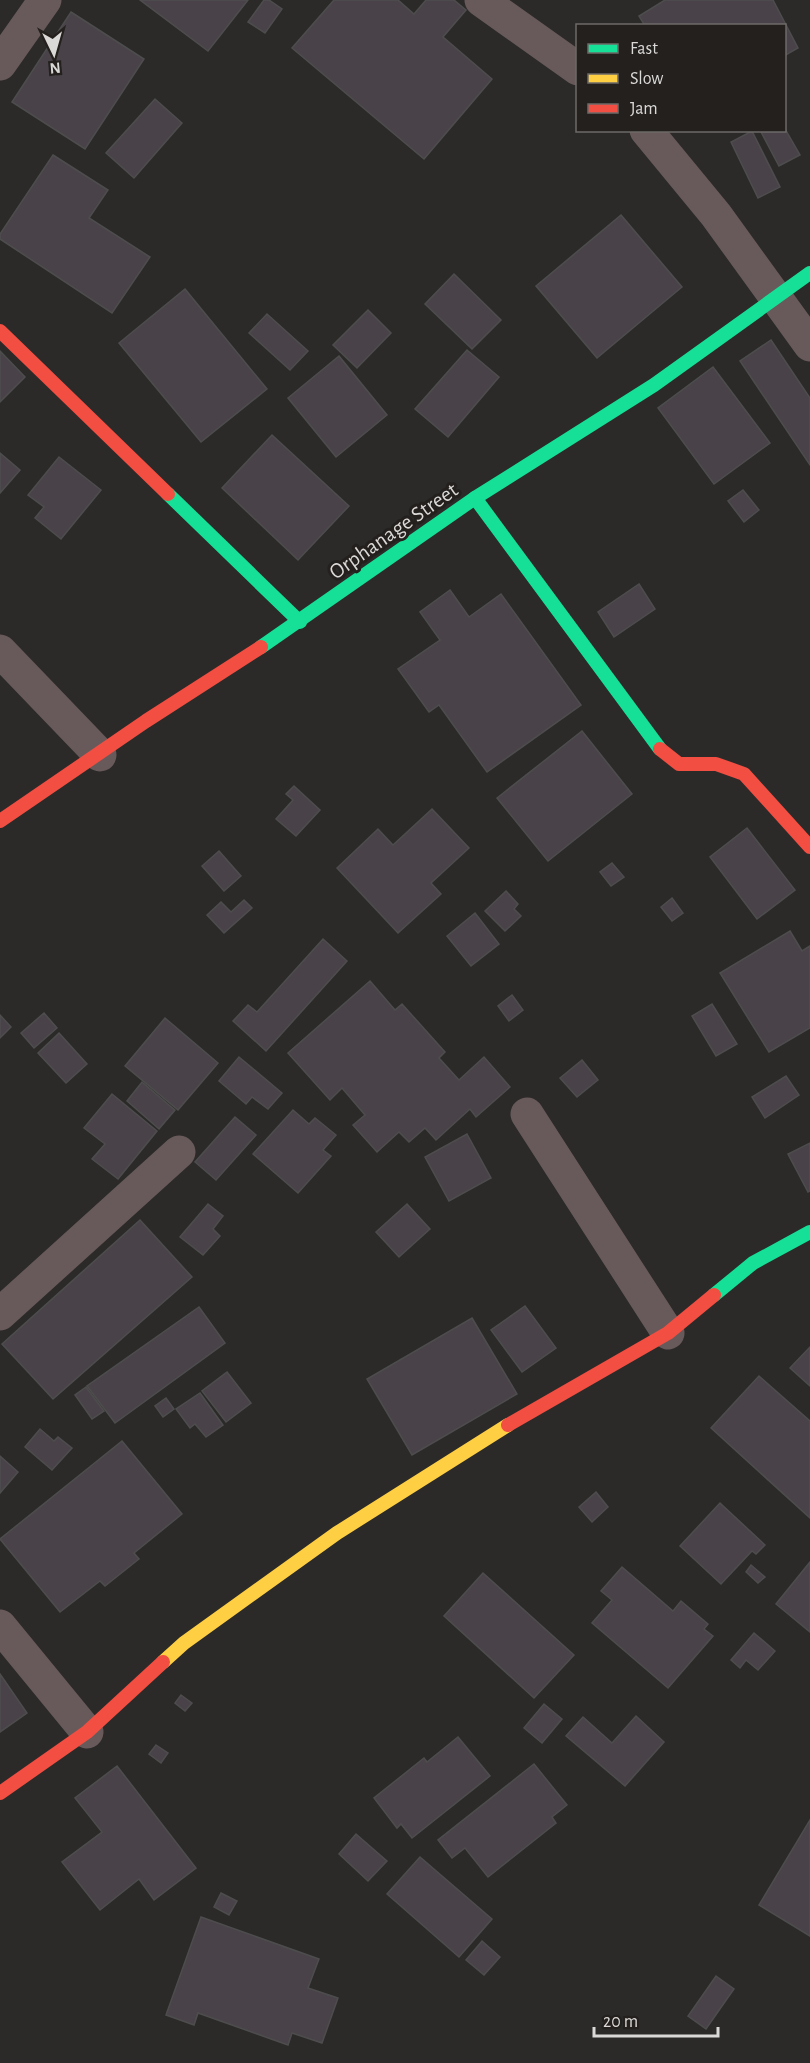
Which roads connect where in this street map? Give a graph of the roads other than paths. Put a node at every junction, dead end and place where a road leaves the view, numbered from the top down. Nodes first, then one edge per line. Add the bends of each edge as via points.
1 (45, 0) edge
2 (480, 0) edge
3 (0, 64) edge
4 (576, 68) edge
5 (648, 132) edge
6 (810, 273) edge
7 (774, 298) junction
8 (0, 331) edge
9 (810, 345) edge
10 (475, 498) junction
11 (300, 622) junction
12 (0, 651) edge
13 (100, 755) junction
14 (0, 821) edge
15 (810, 847) edge
16 (527, 1114) dead end
17 (179, 1152) dead end
18 (810, 1232) edge
19 (0, 1314) edge
20 (668, 1333) junction
21 (0, 1626) edge
22 (87, 1732) junction
23 (0, 1793) edge

1 - 3 street
2 - 4 street
5 - 7 street via 716,214
6 - 7 street, Orphanage Street
7 - 9 street
7 - 10 street, Orphanage Street via 654,385
8 - 11 street
10 - 11 street, Orphanage Street
10 - 15 street via 658,747 679,764 716,764 744,774
11 - 13 street, Orphanage Street
12 - 13 street
13 - 14 street, Orphanage Street
16 - 20 street
17 - 19 street
18 - 20 street via 753,1263
20 - 22 street via 525,1414 337,1533 184,1643
21 - 22 street
22 - 23 street

